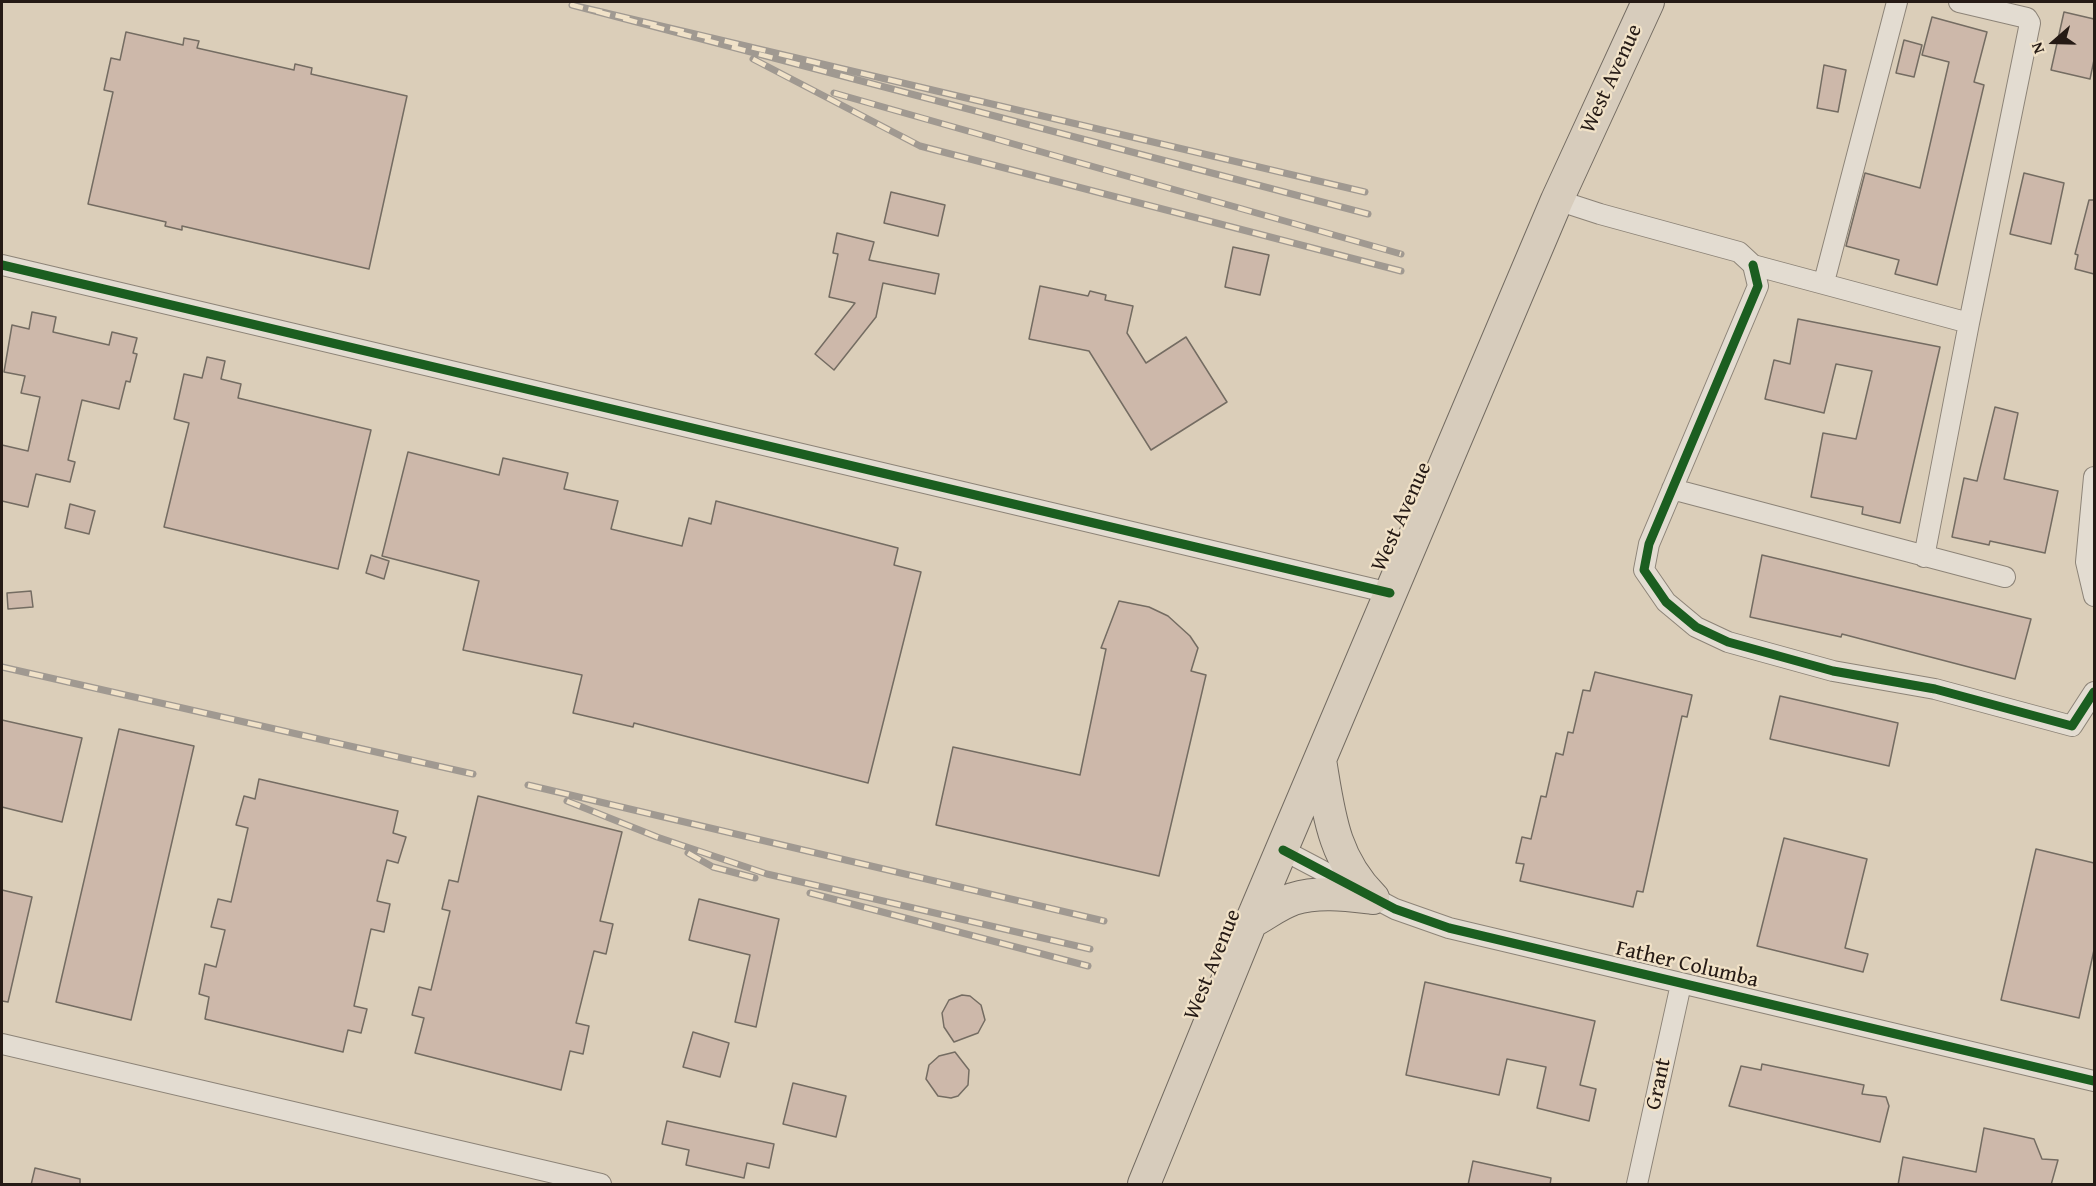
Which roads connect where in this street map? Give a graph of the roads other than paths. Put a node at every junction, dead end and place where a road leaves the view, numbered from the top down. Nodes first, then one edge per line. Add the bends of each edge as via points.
1 (1648, 2) edge
2 (1897, 2) edge
3 (1959, 2) edge
4 (1557, 200) junction
5 (2, 265) edge
6 (1753, 265) junction
7 (1824, 282) junction
8 (1969, 323) junction
9 (2094, 477) edge
10 (1672, 489) junction
11 (1924, 557) junction
12 (2005, 577) dead end
13 (1390, 593) junction
14 (2094, 596) edge
15 (2094, 692) edge
16 (1320, 760) junction
17 (1283, 850) junction
18 (1373, 898) junction
19 (1251, 922) junction
20 (1682, 984) junction
21 (2, 1044) edge
22 (2094, 1081) edge
23 (601, 1185) edge
24 (1144, 1185) edge
25 (1637, 1185) edge

1 - 4 main road, West Avenue
2 - 7 street
3 - 8 street via 2027,18 2030,22
4 - 6 street via 1739,252
4 - 13 main road, West Avenue
5 - 13 street
6 - 7 street
6 - 10 street via 1758,286
7 - 8 street
8 - 11 street
9 - 14 street via 2086,562
10 - 11 street
10 - 15 street via 1649,544 1644,570 1666,602 1696,627 1728,642 1833,671 1935,689 2072,726
11 - 12 street
13 - 16 main road, West Avenue
16 - 17 main road, West Avenue
16 - 18 main road via 1337,845 1348,868
17 - 18 street, Father Columba
17 - 19 main road, West Avenue
18 - 19 main road via 1342,894 1307,896 1292,899
18 - 20 street, Father Columba via 1449,928
19 - 24 main road, West Avenue
20 - 22 street, Father Columba
20 - 25 street, Grant
21 - 23 street

